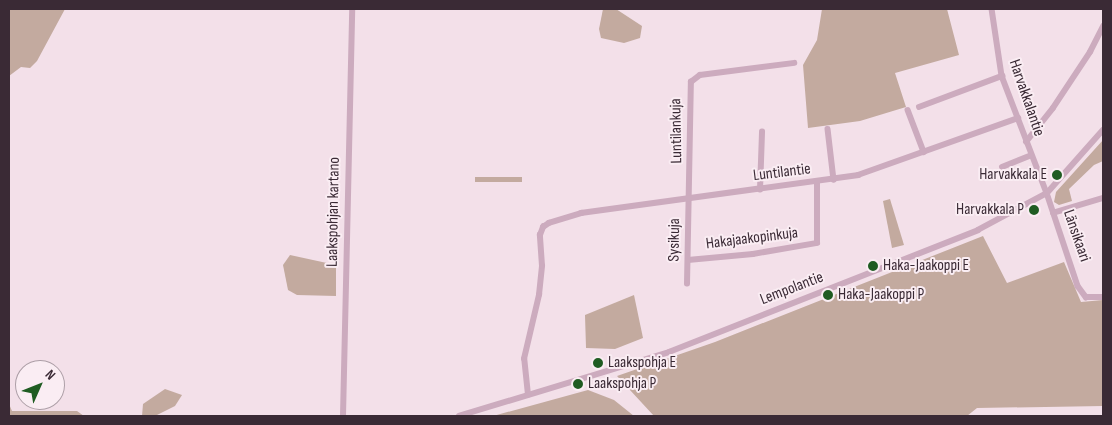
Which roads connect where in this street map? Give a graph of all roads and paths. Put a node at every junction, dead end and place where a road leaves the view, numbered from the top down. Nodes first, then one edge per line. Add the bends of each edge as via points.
1 (352, 9) edge
2 (992, 9) edge
3 (1103, 26) edge
4 (794, 63) dead end
5 (1002, 76) junction
6 (919, 107) dead end
7 (908, 110) dead end
8 (1018, 118) junction
9 (828, 129) dead end
10 (1103, 130) edge
11 (762, 132) dead end
12 (1026, 142) junction
13 (924, 152) junction
14 (1031, 155) junction
15 (1002, 167) dead end
16 (834, 180) junction
17 (817, 182) junction
18 (760, 190) junction
19 (1047, 193) junction
20 (689, 197) junction
21 (1103, 198) edge
22 (1053, 213) junction
23 (688, 260) junction
24 (687, 284) dead end
25 (1103, 297) edge
26 (528, 396) junction
27 (343, 416) edge
28 (459, 416) edge

1 - 27 street, Laakspohjan kartano
2 - 5 street, Harvakkalantie
3 - 12 street via 1053,108
4 - 20 street, Luntilankuja via 700,75 691,82
5 - 6 street
5 - 8 street, Harvakkalantie
7 - 13 street
8 - 12 street, Harvakkalantie
8 - 13 street, Luntilantie
9 - 16 street
10 - 19 street, Lempolantie
11 - 18 street
12 - 14 street, Harvakkalantie
13 - 16 street, Luntilantie via 876,170
14 - 15 street
14 - 19 street, Harvakkalantie
16 - 17 street, Luntilantie
17 - 18 street, Luntilantie
17 - 23 street, Hakajaakopinkuja via 818,243
18 - 20 street, Luntilantie
19 - 22 street, Länsikaari
19 - 26 street, Lempolantie via 978,230 780,309 668,352
20 - 23 street, Sysikuja
20 - 26 street, Luntilantie via 581,213 543,227 539,295 524,359
21 - 22 street
22 - 25 street, Länsikaari via 1078,286 1086,297
23 - 24 street, Sysikuja
26 - 28 street, Lempolantie

